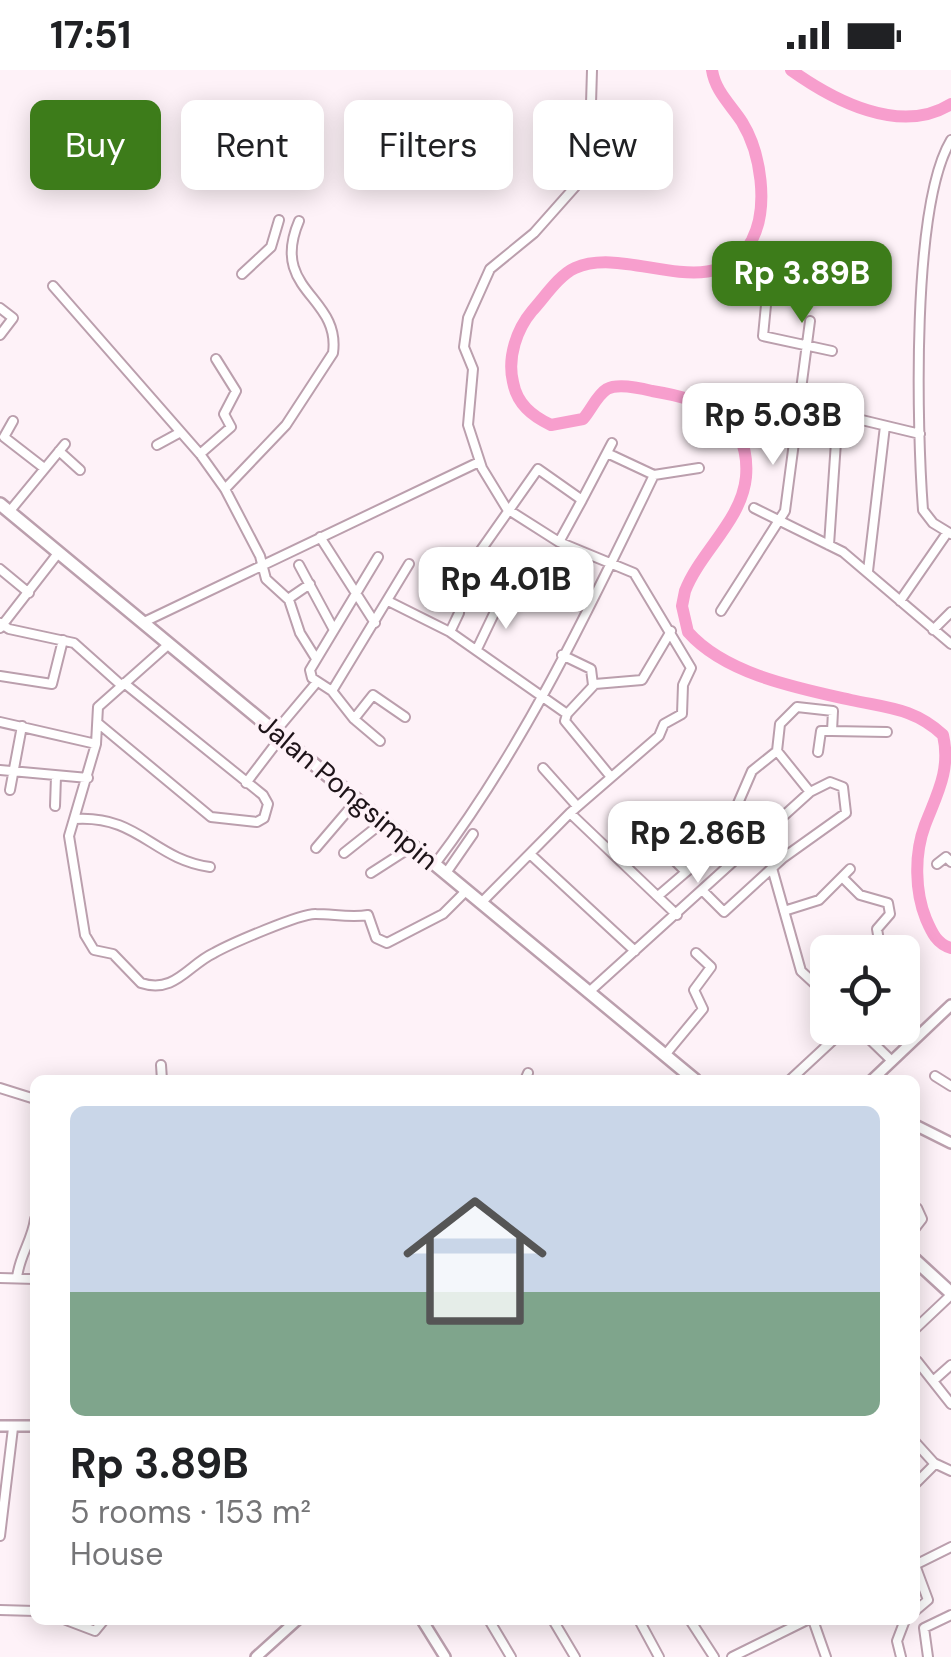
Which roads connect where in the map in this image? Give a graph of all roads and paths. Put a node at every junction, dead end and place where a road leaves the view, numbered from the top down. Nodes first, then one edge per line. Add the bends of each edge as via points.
1 (592, 70) edge
2 (951, 140) edge
3 (278, 220) dead end
4 (298, 220) dead end
5 (275, 235) junction
6 (291, 239) junction
7 (242, 274) dead end
8 (53, 286) dead end
9 (766, 304) dead end
10 (0, 308) edge
11 (810, 321) dead end
12 (0, 336) edge
13 (806, 346) junction
14 (832, 352) dead end
15 (216, 359) dead end
16 (841, 414) dead end
17 (13, 421) dead end
18 (884, 426) junction
19 (837, 427) dead end
20 (180, 433) junction
21 (920, 434) junction
22 (2, 441) edge
23 (612, 443) dead end
24 (157, 445) dead end
25 (607, 452) junction
26 (200, 454) junction
27 (479, 462) junction
28 (44, 468) junction
29 (699, 468) dead end
30 (80, 470) dead end
31 (654, 475) junction
32 (225, 489) junction
33 (582, 500) junction
34 (4, 508) edge
35 (754, 508) dead end
36 (507, 509) junction
37 (781, 522) junction
38 (949, 533) edge
39 (320, 537) junction
40 (559, 542) junction
41 (829, 546) junction
42 (58, 552) junction
43 (378, 557) dead end
44 (263, 563) junction
45 (410, 564) dead end
46 (612, 564) junction
47 (300, 565) dead end
48 (0, 568) edge
49 (868, 571) junction
50 (310, 584) junction
51 (29, 593) junction
52 (356, 595) junction
53 (288, 599) junction
54 (501, 599) dead end
55 (388, 601) junction
56 (900, 601) junction
57 (721, 611) dead end
58 (951, 612) edge
59 (144, 622) junction
60 (376, 623) junction
61 (1, 625) edge
62 (334, 630) junction
63 (671, 630) junction
64 (933, 630) junction
65 (450, 632) junction
66 (63, 640) junction
67 (169, 644) junction
68 (951, 644) edge
69 (476, 649) junction
70 (562, 655) junction
71 (315, 657) junction
72 (0, 676) edge
73 (318, 682) junction
74 (123, 684) junction
75 (592, 686) junction
76 (332, 691) junction
77 (540, 693) junction
78 (567, 714) junction
79 (405, 717) dead end
80 (354, 718) junction
81 (0, 722) edge
82 (99, 724) junction
83 (22, 726) junction
84 (832, 731) junction
85 (888, 732) dead end
86 (278, 734) junction
87 (380, 742) dead end
88 (96, 744) junction
89 (777, 751) junction
90 (818, 752) dead end
91 (542, 768) dead end
92 (0, 770) edge
93 (13, 773) junction
94 (56, 776) junction
95 (611, 777) junction
96 (88, 778) junction
97 (246, 784) junction
98 (10, 790) dead end
99 (810, 792) junction
100 (357, 800) junction
101 (55, 806) dead end
102 (573, 809) junction
103 (75, 819) junction
104 (383, 822) junction
105 (643, 830) dead end
106 (473, 834) dead end
107 (413, 846) junction
108 (316, 848) dead end
109 (344, 853) dead end
110 (530, 854) junction
111 (951, 862) edge
112 (435, 864) junction
113 (937, 864) dead end
114 (210, 866) dead end
115 (772, 868) junction
116 (850, 869) dead end
117 (686, 872) junction
118 (371, 873) dead end
119 (446, 873) junction
120 (845, 880) junction
121 (466, 891) junction
122 (704, 892) junction
123 (658, 896) junction
124 (480, 904) junction
125 (784, 911) junction
126 (677, 915) junction
127 (878, 935) edge
128 (635, 951) junction
129 (696, 953) dead end
130 (810, 981) edge
131 (588, 992) junction
132 (949, 1010) edge
133 (828, 1045) edge
134 (876, 1045) edge
135 (665, 1055) junction
136 (892, 1061) junction
137 (161, 1065) dead end
138 (162, 1075) edge
139 (689, 1075) edge
140 (795, 1075) edge
141 (877, 1075) edge
142 (935, 1076) dead end
143 (951, 1086) edge
144 (0, 1088) edge
145 (30, 1097) edge
146 (920, 1128) edge
147 (949, 1138) edge
148 (30, 1236) edge
149 (920, 1265) edge
150 (0, 1278) edge
151 (17, 1278) junction
152 (30, 1279) edge
153 (951, 1294) edge
154 (920, 1324) edge
155 (920, 1365) edge
156 (951, 1365) edge
157 (933, 1381) junction
158 (951, 1404) edge
159 (0, 1426) edge
160 (30, 1426) edge
161 (13, 1428) junction
162 (920, 1448) edge
163 (935, 1464) junction
164 (951, 1471) edge
165 (920, 1479) edge
166 (0, 1536) edge
167 (951, 1546) edge
168 (920, 1562) edge
169 (920, 1578) edge
170 (920, 1607) edge
171 (0, 1610) edge
172 (30, 1610) edge
173 (949, 1620) edge
174 (78, 1625) edge
175 (100, 1625) edge
176 (291, 1625) edge
177 (425, 1625) edge
178 (492, 1625) edge
179 (556, 1625) edge
180 (641, 1625) edge
181 (693, 1625) edge
182 (801, 1625) edge
183 (812, 1625) edge
184 (903, 1625) edge
185 (746, 1654) edge
186 (256, 1657) edge
187 (445, 1657) edge
188 (511, 1657) edge
189 (575, 1657) edge
190 (659, 1657) edge
191 (714, 1657) edge
192 (732, 1657) edge
193 (826, 1657) edge
194 (901, 1657) edge
195 (928, 1657) edge

1 - 27 street via 589,171 534,233 490,269 466,322 464,348 473,368 467,420
2 - 21 street via 934,183
3 - 5 street
4 - 6 street
5 - 6 street
5 - 7 street
6 - 32 street via 292,264 330,327 333,354 286,424
8 - 20 street
9 - 13 street via 762,335
10 - 12 street via 13,318
11 - 13 street
13 - 14 street
13 - 37 street
15 - 26 street via 236,391 224,414 232,427
16 - 18 street
17 - 22 street
18 - 21 street
18 - 49 street
19 - 41 street
20 - 24 street
20 - 26 street
21 - 38 street via 923,510
22 - 28 street
23 - 25 street
25 - 31 street
25 - 33 street
26 - 32 street
27 - 36 street
27 - 39 street
28 - 30 street via 62,448
28 - 34 street
29 - 31 street
31 - 46 street
32 - 44 street
33 - 36 street via 538,469
33 - 40 street
34 - 42 main road, Jalan Pongsimpin
35 - 37 street
36 - 40 street
36 - 65 street via 462,577
37 - 41 street
37 - 57 street
38 - 56 street
39 - 44 street
39 - 52 street
40 - 46 street
41 - 49 street
42 - 51 street
42 - 59 main road, Jalan Pongsimpin
43 - 52 street
44 - 53 street via 268,583
44 - 59 street
45 - 55 street
46 - 63 street via 637,576
46 - 70 street
47 - 50 street
48 - 51 street
49 - 56 street
50 - 53 street
50 - 62 street
51 - 61 street
52 - 60 street
52 - 62 street
53 - 71 street
54 - 69 street
55 - 60 street
55 - 65 street
56 - 64 street
58 - 64 street
59 - 67 main road, Jalan Pongsimpin
60 - 76 street
61 - 66 street
62 - 71 street
63 - 75 street via 642,680
63 - 95 street via 691,665 682,714
64 - 68 street
65 - 69 street
66 - 72 street via 52,684
66 - 74 street
67 - 74 street
67 - 86 main road, Jalan Pongsimpin
69 - 77 street
70 - 75 street via 592,669
70 - 77 street
71 - 73 street via 310,672
73 - 76 street
73 - 86 street
74 - 82 street via 99,706
74 - 97 street
75 - 78 street
76 - 80 street
77 - 78 street
77 - 112 street via 475,811
78 - 95 street via 571,731
79 - 80 street via 373,696
80 - 87 street
81 - 83 street
82 - 88 street
82 - 97 street via 215,819 263,819 267,800
83 - 88 street
83 - 93 street
84 - 85 street
84 - 89 street via 834,711 797,708 780,724
84 - 90 street via 822,732
86 - 97 street
86 - 100 main road, Jalan Pongsimpin
88 - 96 street
89 - 99 street
89 - 117 street via 752,771 722,840
91 - 102 street
92 - 93 street
93 - 94 street
93 - 98 street
94 - 96 street
94 - 101 street
95 - 102 street
96 - 103 street
99 - 115 street via 840,784 847,812
99 - 122 street
100 - 104 main road, Jalan Pongsimpin
100 - 108 street
102 - 110 street
102 - 123 street
103 - 114 street via 118,822 184,863
103 - 121 street via 68,836 87,941 146,985 169,984 221,949 317,913 367,914 376,938 388,943 440,916
104 - 107 main road, Jalan Pongsimpin
104 - 109 street
105 - 117 street
106 - 119 street
107 - 112 main road, Jalan Pongsimpin
107 - 118 street
110 - 124 street
110 - 128 street
111 - 113 street via 946,857
112 - 119 main road, Jalan Pongsimpin
115 - 122 street via 724,912
115 - 125 street
116 - 120 street
117 - 123 street
119 - 121 main road, Jalan Pongsimpin
120 - 125 street via 819,900
120 - 127 street via 860,896 888,903 890,914
121 - 124 main road, Jalan Pongsimpin
122 - 126 street
123 - 126 street
124 - 131 main road, Jalan Pongsimpin
125 - 130 street via 801,973
126 - 128 street
128 - 131 street
129 - 135 street via 711,967 694,990 703,1009
131 - 135 main road, Jalan Pongsimpin
132 - 136 street
133 - 140 street
134 - 136 street
135 - 139 main road, Jalan Pongsimpin
136 - 141 street
137 - 138 street
142 - 143 street
144 - 145 street
146 - 147 street
148 - 151 street
149 - 153 main road
150 - 151 street
151 - 152 street
153 - 154 street
155 - 157 street
156 - 157 street
157 - 158 street
159 - 161 street
160 - 161 street
161 - 166 street
162 - 163 street
163 - 164 street
163 - 165 street
167 - 168 street
169 - 170 street via 928,1600
171 - 172 street
173 - 195 street via 924,1630
174 - 175 street via 95,1632
176 - 186 street
177 - 187 street
178 - 188 street
179 - 189 street
180 - 190 street
181 - 191 street
182 - 185 street
183 - 193 street
184 - 194 street via 897,1641
185 - 192 street

